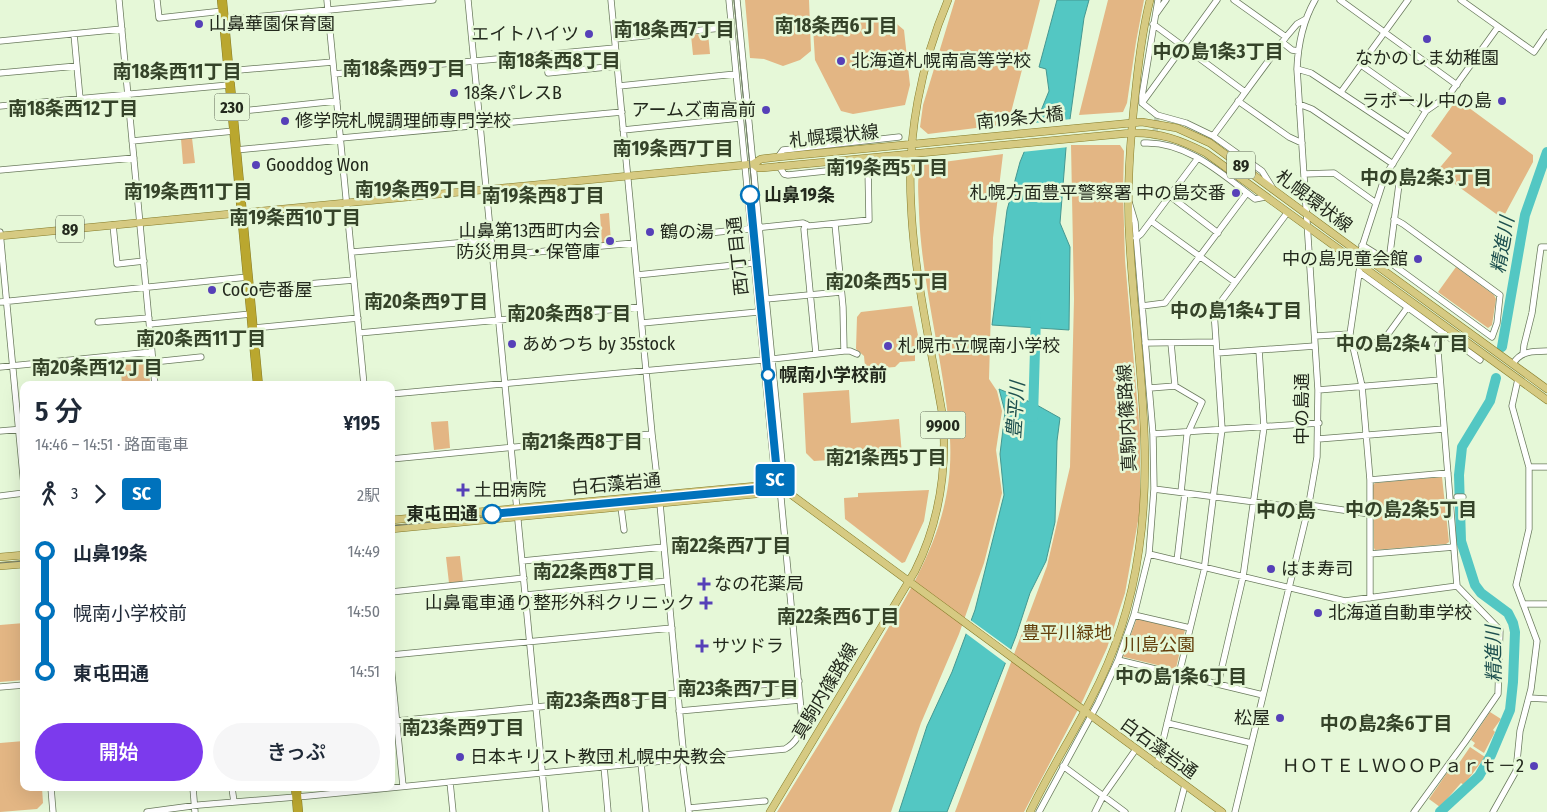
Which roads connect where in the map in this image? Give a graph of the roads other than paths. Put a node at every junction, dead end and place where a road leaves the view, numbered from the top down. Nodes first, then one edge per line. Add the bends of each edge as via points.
1 (119, 0) edge
2 (157, 0) edge
3 (222, 0) edge
4 (327, 0) edge
5 (433, 0) edge
6 (468, 0) edge
7 (611, 0) edge
8 (729, 0) edge
9 (737, 0) edge
10 (948, 0) edge
11 (1150, 0) edge
12 (1158, 0) edge
13 (1166, 0) edge
14 (1217, 0) edge
15 (1234, 0) edge
16 (1315, 0) edge
17 (1340, 0) edge
18 (1408, 0) edge
19 (1461, 0) edge
20 (1473, 0) edge
21 (1469, 6) junction
22 (328, 10) junction
23 (223, 16) junction
24 (1155, 16) junction
25 (1306, 19) junction
26 (1153, 24) junction
27 (731, 27) junction
28 (1498, 27) junction
29 (122, 29) junction
30 (1385, 32) junction
31 (1547, 33) edge
32 (74, 34) junction
33 (615, 39) junction
34 (1284, 40) junction
35 (0, 41) edge
36 (1184, 46) junction
37 (616, 48) junction
38 (1298, 50) junction
39 (546, 54) junction
40 (474, 61) junction
41 (333, 62) junction
42 (1361, 65) junction
43 (77, 66) junction
44 (617, 66) junction
45 (1298, 68) junction
46 (228, 71) junction
47 (0, 73) edge
48 (334, 74) junction
49 (736, 74) junction
50 (1457, 84) junction
51 (230, 85) junction
52 (619, 86) junction
53 (1245, 92) junction
54 (1341, 92) junction
55 (128, 94) junction
56 (80, 99) junction
57 (337, 101) junction
58 (1238, 101) junction
59 (1142, 103) junction
60 (1300, 104) junction
61 (0, 106) edge
62 (1426, 111) junction
63 (232, 112) junction
64 (622, 112) junction
65 (740, 118) junction
66 (1128, 122) junction
67 (480, 125) junction
68 (623, 130) junction
69 (234, 131) junction
70 (1127, 134) junction
71 (1213, 136) junction
72 (899, 137) dead end
73 (1409, 138) junction
74 (341, 139) junction
75 (132, 141) junction
76 (916, 143) junction
77 (1144, 143) dead end
78 (1302, 143) junction
79 (236, 150) junction
80 (916, 154) junction
81 (778, 157) junction
82 (134, 158) junction
83 (1198, 158) junction
84 (883, 163) dead end
85 (753, 164) junction
86 (1393, 164) junction
87 (744, 165) junction
88 (779, 166) junction
89 (868, 167) junction
90 (0, 170) edge
91 (1388, 172) junction
92 (1304, 174) junction
93 (628, 176) junction
94 (1272, 188) junction
95 (487, 190) junction
96 (1247, 193) junction
97 (1170, 196) junction
98 (1265, 197) junction
99 (1128, 198) junction
100 (347, 203) junction
101 (1376, 203) junction
102 (1286, 213) junction
103 (1307, 213) junction
104 (242, 214) junction
105 (1394, 219) junction
106 (1151, 220) junction
107 (140, 223) junction
108 (806, 224) junction
109 (835, 224) junction
110 (114, 225) junction
111 (759, 227) junction
112 (750, 228) junction
113 (1308, 228) junction
114 (1218, 233) junction
115 (699, 234) dead end
116 (0, 235) edge
117 (1136, 238) junction
118 (492, 240) junction
119 (634, 243) junction
120 (1362, 246) junction
121 (1547, 247) edge
122 (352, 252) junction
123 (1360, 253) junction
124 (1378, 254) junction
125 (493, 256) junction
126 (1201, 257) junction
127 (144, 261) junction
128 (1388, 261) junction
129 (754, 263) junction
130 (1373, 263) junction
131 (1359, 269) junction
132 (637, 275) junction
133 (248, 277) junction
134 (354, 280) junction
135 (1235, 282) junction
136 (146, 287) junction
137 (249, 289) junction
138 (841, 292) junction
139 (810, 294) junction
140 (766, 298) junction
141 (3, 302) edge
142 (640, 306) junction
143 (1142, 306) junction
144 (1407, 308) junction
145 (758, 312) junction
146 (251, 314) junction
147 (358, 318) junction
148 (499, 319) junction
149 (149, 321) junction
150 (98, 322) dead end
151 (642, 323) junction
152 (252, 328) junction
153 (359, 333) junction
154 (1350, 334) junction
155 (1445, 334) junction
156 (1315, 336) junction
157 (1216, 342) junction
158 (1145, 343) junction
159 (1171, 343) junction
160 (1315, 346) junction
161 (1354, 348) junction
162 (1259, 350) junction
163 (1547, 350) edge
164 (844, 351) junction
165 (152, 352) junction
166 (1217, 352) junction
167 (816, 354) junction
168 (857, 354) dead end
169 (1523, 354) junction
170 (201, 358) dead end
171 (772, 358) junction
172 (763, 360) junction
173 (1480, 360) dead end
174 (153, 362) junction
175 (1513, 364) junction
176 (12, 366) junction
177 (0, 367) edge
178 (646, 370) junction
179 (1518, 379) junction
180 (1440, 380) junction
181 (155, 381) edge
182 (258, 381) edge
183 (364, 381) edge
184 (505, 383) junction
185 (1175, 386) junction
186 (1362, 386) junction
187 (1150, 388) junction
188 (1547, 389) edge
189 (1318, 390) junction
190 (395, 394) edge
191 (1547, 400) edge
192 (20, 422) edge
193 (1319, 423) junction
194 (1264, 427) junction
195 (20, 429) edge
196 (1222, 429) junction
197 (1444, 429) junction
198 (0, 431) edge
199 (1188, 432) junction
200 (652, 434) junction
201 (1153, 434) junction
202 (1366, 436) junction
203 (1318, 439) junction
204 (511, 447) junction
205 (395, 459) edge
206 (1529, 467) junction
207 (1547, 467) edge
208 (1448, 473) junction
209 (770, 479) junction
210 (1370, 480) junction
211 (778, 487) junction
212 (1154, 489) junction
213 (1183, 492) junction
214 (20, 494) edge
215 (659, 495) junction
216 (0, 496) edge
217 (1213, 496) junction
218 (1254, 502) junction
219 (660, 504) junction
220 (1308, 507) junction
221 (621, 508) junction
222 (517, 509) junction
223 (1370, 514) junction
224 (518, 517) junction
225 (395, 520) edge
226 (395, 529) edge
227 (624, 530) dead end
228 (664, 547) junction
229 (1454, 547) junction
230 (1149, 554) junction
231 (1370, 554) junction
232 (20, 556) edge
233 (0, 558) edge
234 (522, 561) junction
235 (1177, 561) junction
236 (20, 564) edge
237 (0, 566) edge
238 (1204, 567) junction
239 (1243, 577) junction
240 (524, 578) junction
241 (667, 581) junction
242 (911, 584) junction
243 (1457, 586) junction
244 (1289, 588) junction
245 (395, 592) edge
246 (526, 595) junction
247 (1370, 598) junction
248 (1523, 604) junction
249 (1547, 604) edge
250 (1134, 616) junction
251 (672, 628) junction
252 (1190, 628) junction
253 (530, 643) junction
254 (395, 656) edge
255 (1118, 660) junction
256 (1179, 674) junction
257 (799, 681) junction
258 (1218, 684) junction
259 (20, 685) edge
260 (0, 687) edge
261 (678, 693) junction
262 (1263, 695) junction
263 (1529, 698) junction
264 (800, 700) junction
265 (1547, 700) edge
266 (536, 707) junction
267 (395, 710) edge
268 (679, 711) junction
269 (1085, 711) junction
270 (396, 721) junction
271 (1167, 723) junction
272 (1252, 743) junction
273 (1136, 749) junction
274 (684, 758) junction
275 (641, 763) junction
276 (1157, 765) junction
277 (604, 766) junction
278 (1063, 766) junction
279 (543, 773) junction
280 (450, 782) junction
281 (1185, 785) junction
282 (395, 786) edge
283 (403, 786) junction
284 (51, 791) edge
285 (193, 791) edge
286 (232, 791) edge
287 (314, 791) edge
288 (296, 792) edge
289 (1103, 796) junction
290 (765, 801) dead end
291 (234, 802) junction
292 (195, 809) edge
293 (689, 810) edge
294 (53, 812) edge
295 (147, 812) edge
296 (298, 812) edge
297 (453, 812) edge
298 (546, 812) edge
299 (608, 812) edge
300 (646, 812) edge
301 (770, 812) edge
302 (1030, 812) edge
303 (1039, 812) edge
304 (1095, 812) edge
305 (1125, 812) edge
306 (1178, 812) edge
307 (1222, 812) edge
308 (1235, 812) edge
309 (1414, 812) edge
310 (1493, 812) edge

1 - 29 street
2 - 23 street via 159,18
3 - 23 highway, 230
4 - 22 street
5 - 22 street
6 - 40 street
7 - 33 street
8 - 27 street, 西7丁目通
9 - 85 street, 西7丁目通
10 - 76 main road, 真駒内篠路線 / 9900 via 923,76 916,112
11 - 66 main road, 真駒内篠路線
12 - 24 street
13 - 24 street
14 - 36 street
15 - 34 street
16 - 25 street, 中の島通
17 - 30 street
18 - 30 street
19 - 21 street
20 - 21 street
21 - 28 street
22 - 23 street
22 - 41 street
23 - 46 highway, 230
24 - 26 street
25 - 34 street via 1297,24
25 - 38 street, 中の島通
26 - 36 street
26 - 59 street
27 - 33 street
27 - 49 street, 西7丁目通
28 - 31 street via 1534,52
28 - 50 street
29 - 32 street
29 - 55 street
30 - 42 street
30 - 50 street
32 - 35 street
32 - 43 street
33 - 37 street
34 - 38 street via 1292,50
34 - 53 street
36 - 53 street
36 - 59 street
37 - 39 street
37 - 44 street
38 - 45 street, 中の島通
39 - 40 street
39 - 44 street via 548,73
40 - 48 street
40 - 67 street
41 - 46 street
41 - 48 street
42 - 54 street
42 - 62 street
43 - 47 street
43 - 56 street
44 - 52 street
45 - 54 street
45 - 60 street, 中の島通
46 - 51 highway, 230
48 - 57 street
49 - 52 street
49 - 65 street, 西7丁目通
50 - 62 street via 1449,95
51 - 55 street
51 - 63 highway, 230
52 - 64 street
53 - 58 street
54 - 73 street
55 - 56 street
55 - 75 street
56 - 61 street
57 - 63 street
57 - 74 street
58 - 71 street
58 - 78 street via 1289,138
59 - 71 street via 1157,116 1186,123
60 - 78 street, 中の島通
60 - 86 street
62 - 73 street
63 - 69 highway, 230
64 - 67 street
64 - 68 street
65 - 68 street
65 - 87 street, 西7丁目通
66 - 70 main road, 真駒内篠路線
66 - 76 main road, 南19条大橋 / 89
66 - 94 main road, 札幌環状線 / 89 via 1158,124 1193,134 1210,142
67 - 74 street
67 - 95 street
68 - 93 street
69 - 75 street
69 - 79 highway, 230
70 - 80 main road, 南19条大橋 / 89
70 - 98 main road, 札幌環状線 / 89 via 1152,133 1190,144
70 - 99 main road, 真駒内篠路線
71 - 94 street via 1262,171
72 - 81 street via 783,150
73 - 86 street
74 - 79 street
74 - 100 street
75 - 82 street
76 - 80 main road, 真駒内篠路線 / 9900
76 - 81 main road, 札幌環状線 / 89
77 - 83 street via 1154,141
78 - 92 street, 中の島通
79 - 104 highway, 230
80 - 88 main road, 札幌環状線 / 89
80 - 242 main road, 真駒内篠路線 / 9900 via 911,203 914,245 942,418 944,461 936,518
81 - 85 main road, 札幌環状線 / 89 via 761,159
82 - 90 street
82 - 107 street
83 - 96 street
83 - 97 street
84 - 89 street via 883,166
85 - 87 main road, 札幌環状線 / 89
85 - 88 main road, 札幌環状線 / 89 via 758,168
85 - 111 street, 西7丁目通
86 - 91 street
87 - 93 main road, 札幌環状線 / 89
87 - 112 street, 西7丁目通
88 - 89 street via 788,175
89 - 109 street via 869,220
91 - 101 street
91 - 105 street via 1398,182
92 - 101 street via 1334,173
92 - 103 street, 中の島通
93 - 95 main road, 札幌環状線 / 89
93 - 119 street
94 - 103 main road, 札幌環状線 / 89
95 - 100 main road, 札幌環状線 / 89
95 - 118 street
96 - 98 street via 1255,199
96 - 114 street
97 - 106 street
97 - 114 street
98 - 102 main road, 札幌環状線 / 89
99 - 117 street
99 - 269 main road, 真駒内篠路線 via 1146,455 1143,518 1125,612 1109,660
100 - 104 main road, 札幌環状線 / 89
100 - 122 street
101 - 120 street
102 - 113 main road, 札幌環状線 / 89
102 - 135 street
103 - 113 street, 中の島通
103 - 123 main road, 札幌環状線 / 89
104 - 107 main road, 札幌環状線 / 89
104 - 133 highway, 230
105 - 128 street
105 - 128 street via 1500,294 1492,337
106 - 117 street
106 - 126 street
107 - 110 main road, 札幌環状線 / 89
107 - 127 street
108 - 109 street
108 - 111 street
108 - 139 street
109 - 138 street
110 - 116 main road, 札幌環状線 / 89
110 - 127 street via 117,264
111 - 112 street
111 - 140 street, 西7丁目通
112 - 115 street
112 - 129 street, 西7丁目通
113 - 131 main road, 札幌環状線 / 89
113 - 156 street, 中の島通
114 - 126 street
116 - 141 street
117 - 143 street
118 - 122 street
118 - 125 street
119 - 125 street
119 - 132 street
120 - 123 street
120 - 124 street
121 - 169 street via 1541,247
122 - 134 street
123 - 130 main road, 札幌環状線 / 89
124 - 128 street
124 - 130 street
125 - 148 street
126 - 135 street
126 - 143 street via 1165,303
127 - 136 street
129 - 132 street
129 - 145 street, 西7丁目通
130 - 175 main road, 札幌環状線 / 89
131 - 144 street
131 - 154 street
131 - 179 main road, 札幌環状線 / 89 via 1373,273
132 - 142 street
133 - 136 street
133 - 137 highway, 230
134 - 137 street
134 - 147 street
135 - 157 street via 1214,311
136 - 141 street
136 - 149 street
137 - 146 highway, 230
138 - 139 street
138 - 164 street
139 - 140 street
139 - 167 street
140 - 171 street, 西7丁目通
141 - 176 street
142 - 148 street
142 - 151 street
143 - 158 street
144 - 155 street
144 - 161 street via 1383,341
145 - 151 street
145 - 172 street, 西7丁目通
146 - 149 street
146 - 152 highway, 230
147 - 152 street
147 - 153 street
148 - 153 street
148 - 184 street
149 - 150 street
149 - 165 street
151 - 178 street
152 - 182 highway, 230
153 - 183 street
154 - 156 street
154 - 161 street
155 - 173 street
155 - 180 street via 1438,346
156 - 160 street, 中の島通
157 - 159 street
157 - 166 street
158 - 159 street
158 - 187 street
159 - 185 street
160 - 162 street
160 - 189 street, 中の島通
161 - 186 street
162 - 166 street
162 - 194 street
163 - 169 street
164 - 167 street
164 - 168 street
165 - 174 street
165 - 176 street
166 - 196 street
167 - 171 street
169 - 175 street
170 - 174 street
171 - 172 street
171 - 211 street, 西7丁目通 via 783,472
172 - 178 street
172 - 209 street, 西7丁目通 via 774,467
174 - 181 street
175 - 188 main road, 札幌環状線 / 89
176 - 177 street
176 - 192 street
178 - 184 street
178 - 200 street
179 - 191 main road, 札幌環状線 / 89
179 - 206 street via 1512,406
180 - 186 street
180 - 197 street
184 - 190 street
184 - 204 street
185 - 187 street
185 - 199 street via 1202,402
186 - 189 street
186 - 202 street
187 - 201 street
189 - 193 street, 中の島通
193 - 194 street
193 - 203 street, 中の島通
194 - 196 street
194 - 218 street
195 - 198 street
196 - 199 street
196 - 217 street
197 - 202 street
197 - 208 street
199 - 201 street
199 - 213 street
200 - 204 street
200 - 215 street
201 - 212 street
202 - 203 street
202 - 210 street
203 - 220 street, 中の島通
204 - 205 street
204 - 222 street
206 - 207 street
206 - 248 street via 1529,529 1516,585
208 - 210 street
208 - 229 street
209 - 211 main road
209 - 215 main road, 白石藻岩通 via 756,486
210 - 223 street
211 - 219 main road, 白石藻岩通 via 766,494
211 - 242 main road
211 - 257 street, 西7丁目通
212 - 213 street
212 - 230 street
213 - 217 street
213 - 235 street
214 - 216 street
215 - 219 street
215 - 222 main road, 白石藻岩通
217 - 218 street
217 - 238 street
218 - 220 street
218 - 239 street
219 - 221 main road, 白石藻岩通
219 - 228 street
220 - 223 street
220 - 244 street, 中の島通
221 - 224 main road, 白石藻岩通
221 - 227 street
222 - 224 street
222 - 225 main road, 白石藻岩通
223 - 231 street
224 - 226 main road, 白石藻岩通
224 - 234 street
228 - 234 street
228 - 241 street
229 - 231 street
229 - 243 street
230 - 235 street
230 - 250 street
231 - 247 street
232 - 233 main road
234 - 240 street
235 - 238 street
236 - 237 main road
238 - 239 street
238 - 252 street
239 - 244 street
239 - 258 street
240 - 245 street
240 - 246 street
241 - 246 street
241 - 251 street
242 - 269 main road, 白石藻岩通
242 - 301 main road, 真駒内篠路線 / 9900
243 - 247 street
243 - 309 street via 1500,630 1498,694
244 - 247 street via 1346,601
244 - 262 street, 中の島通
246 - 253 street
248 - 249 street
248 - 263 street via 1537,641
250 - 252 street
250 - 255 street
251 - 253 street
251 - 261 street
252 - 256 street
253 - 254 street
253 - 266 street
255 - 256 street
255 - 269 street
256 - 258 street
256 - 271 street
257 - 261 street
257 - 264 street, 西7丁目通
258 - 262 street
259 - 260 street
261 - 266 street
261 - 268 street
262 - 272 street, 中の島通
263 - 265 street
263 - 310 street via 1520,731 1516,772
264 - 268 street
264 - 274 street, 西7丁目通 via 801,729 788,747
266 - 270 street
266 - 279 street
267 - 270 street
268 - 274 street
269 - 273 main road, 白石藻岩通
269 - 278 street
269 - 302 main road, 真駒内篠路線
270 - 283 street
271 - 272 street
271 - 276 street
272 - 308 street, 中の島通
273 - 276 main road, 白石藻岩通
273 - 289 street
274 - 275 street, 西7丁目通
274 - 293 street
275 - 277 street, 西7丁目通
275 - 300 street
276 - 281 main road, 白石藻岩通
277 - 279 street, 西7丁目通
277 - 299 street
278 - 289 street
278 - 303 street
279 - 280 street, 西7丁目通
279 - 298 street
280 - 283 street, 西7丁目通
280 - 297 street
281 - 306 street
281 - 307 main road, 白石藻岩通
282 - 283 street, 西7丁目通
284 - 294 street
285 - 292 street
286 - 291 street
287 - 288 street, 西7丁目通
288 - 291 street, 西7丁目通
288 - 296 highway
289 - 304 street
289 - 305 street
290 - 293 street
291 - 292 street, 西7丁目通
292 - 295 street, 西7丁目通

